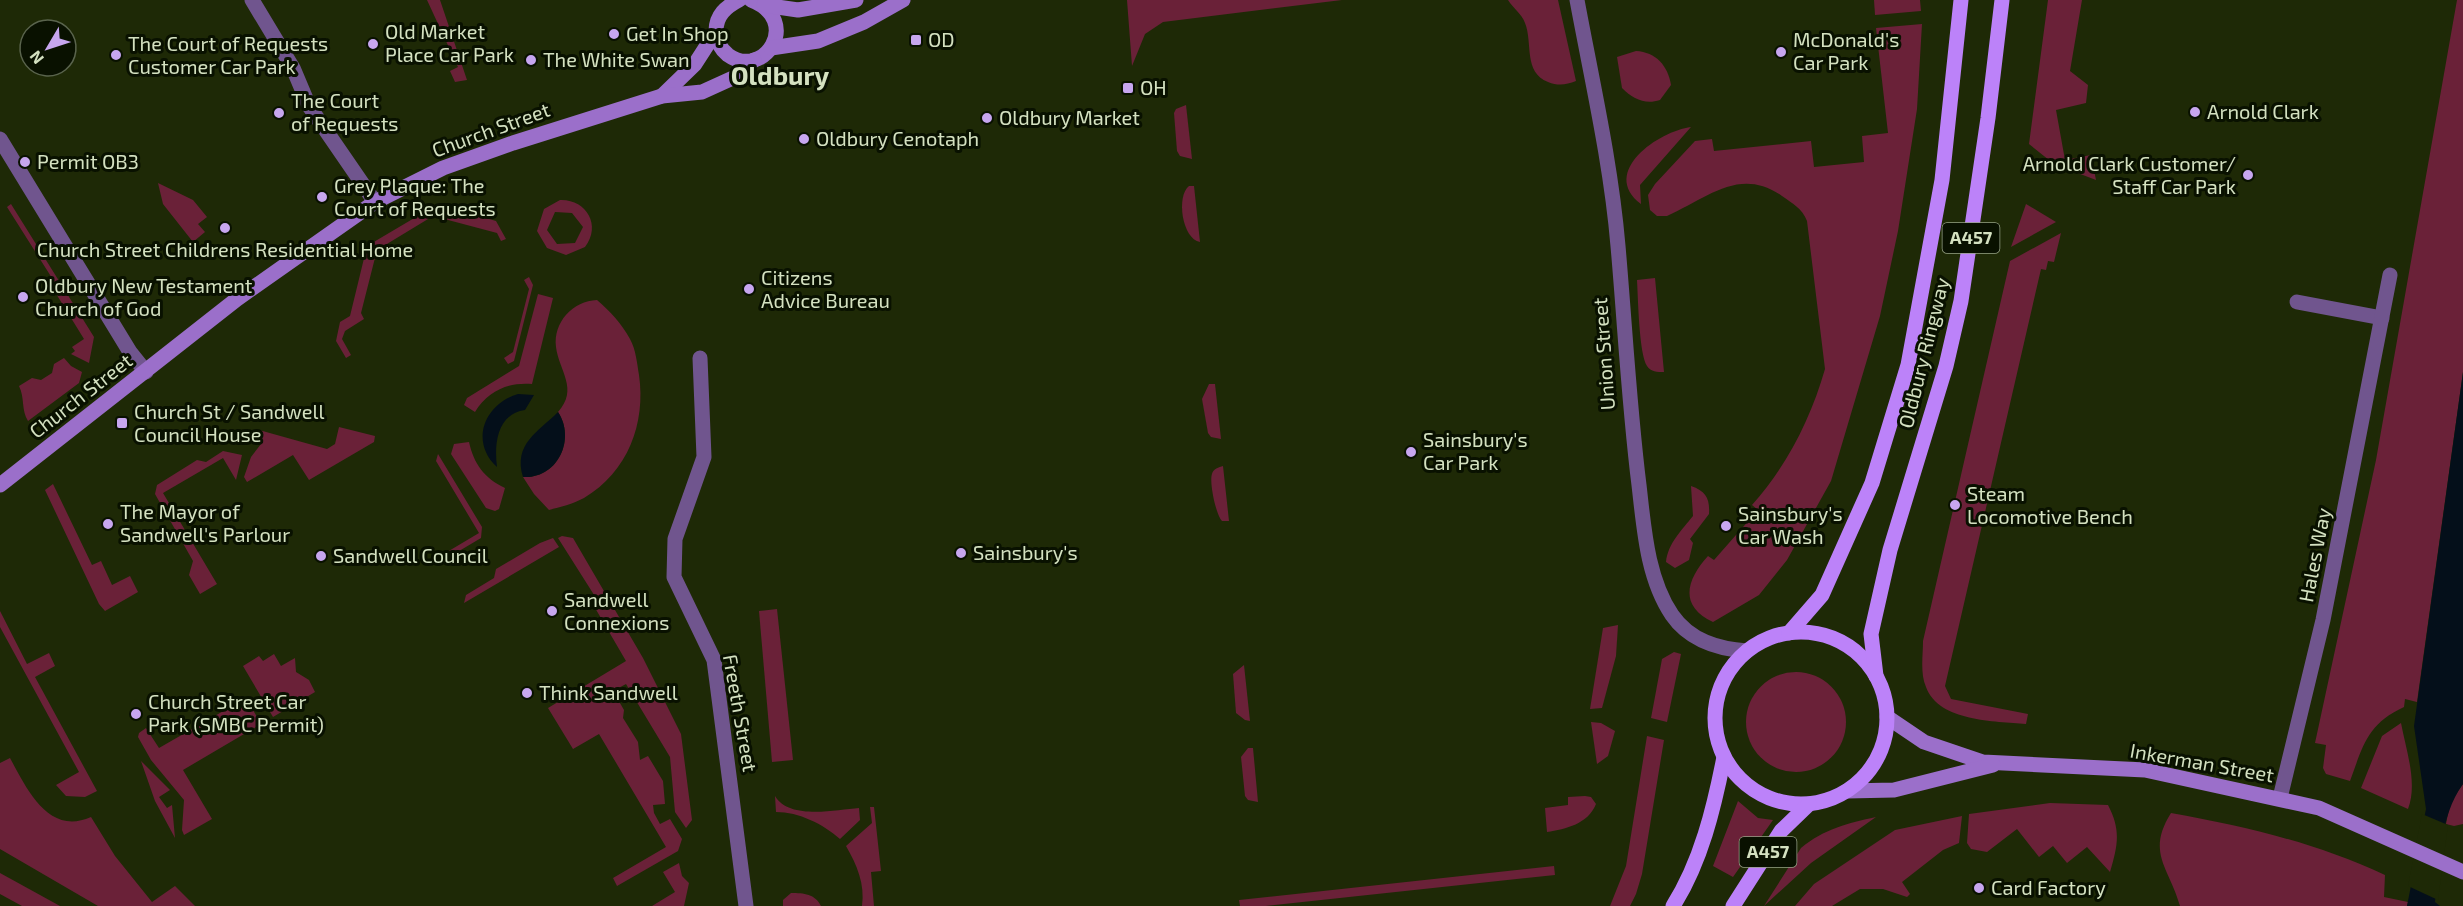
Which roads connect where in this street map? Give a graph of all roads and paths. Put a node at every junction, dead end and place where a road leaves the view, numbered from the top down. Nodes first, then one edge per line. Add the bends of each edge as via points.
1 (252, 0) edge
2 (739, 0) edge
3 (856, 0) edge
4 (903, 0) edge
5 (1577, 0) edge
6 (1961, 0) edge
7 (2002, 0) edge
8 (758, 2) edge
9 (715, 33) junction
10 (771, 48) junction
11 (754, 60) junction
12 (662, 96) junction
13 (0, 139) edge
14 (375, 202) junction
15 (2390, 275) dead end
16 (2297, 302) dead end
17 (2382, 318) junction
18 (700, 358) dead end
19 (146, 372) junction
20 (0, 485) edge
21 (1789, 633) junction
22 (1747, 651) junction
23 (1876, 676) junction
24 (1887, 717) junction
25 (1724, 757) junction
26 (1998, 763) junction
27 (1847, 791) junction
28 (2280, 798) junction
29 (1809, 804) junction
30 (2463, 873) edge
31 (746, 906) edge
32 (1673, 906) edge
33 (1733, 906) edge

1 - 14 street via 293,68 309,106
2 - 9 main road, Church Street via 724,9
3 - 8 main road via 798,10
4 - 10 main road via 818,41
5 - 22 street, Union Street via 1609,172 1630,415 1650,562 1660,592 1687,631 1707,644
6 - 21 main road, Oldbury Ringway via 1942,180 1908,365 1872,483 1822,595
7 - 23 main road, Oldbury Ringway / A457 via 1989,118 1961,301 1946,366 1890,550 1871,634
8 - 10 main road via 776,24 777,35
9 - 11 main road via 726,53 744,61
9 - 12 main road, Church Street via 695,64
10 - 11 main road, Church Street
11 - 12 main road, Church Street via 735,77 702,92
12 - 14 main road, Church Street via 443,168
13 - 19 street
14 - 19 main road, Church Street via 271,273
15 - 17 street, Hales Way
16 - 17 street
17 - 28 street, Hales Way via 2323,620
18 - 31 street, Freeth Street via 704,458 675,539 675,577 714,660
19 - 20 main road, Church Street
21 - 22 main road, Oldbury Ringway / A457 via 1767,639
21 - 23 main road, Oldbury Ringway / A457 via 1836,639 1853,650
22 - 25 main road, Oldbury Ringway / A457 via 1733,664 1721,685 1715,707 1717,737
23 - 24 main road, Oldbury Ringway / A457
24 - 26 main road, Inkerman Street via 1924,742 1983,762
24 - 27 main road, Oldbury Ringway / A457 via 1884,742 1877,758 1864,777
25 - 29 main road, Oldbury Ringway / A457 via 1754,791 1789,804
25 - 32 main road, Oldbury Ringway / A457 via 1691,873
26 - 27 main road, Inkerman Street via 1894,790
26 - 28 main road, Inkerman Street via 2145,770
27 - 29 main road, Oldbury Ringway / A457
28 - 30 main road, Inkerman Street via 2319,808
29 - 33 main road, Oldbury Ringway / A457 via 1781,831

